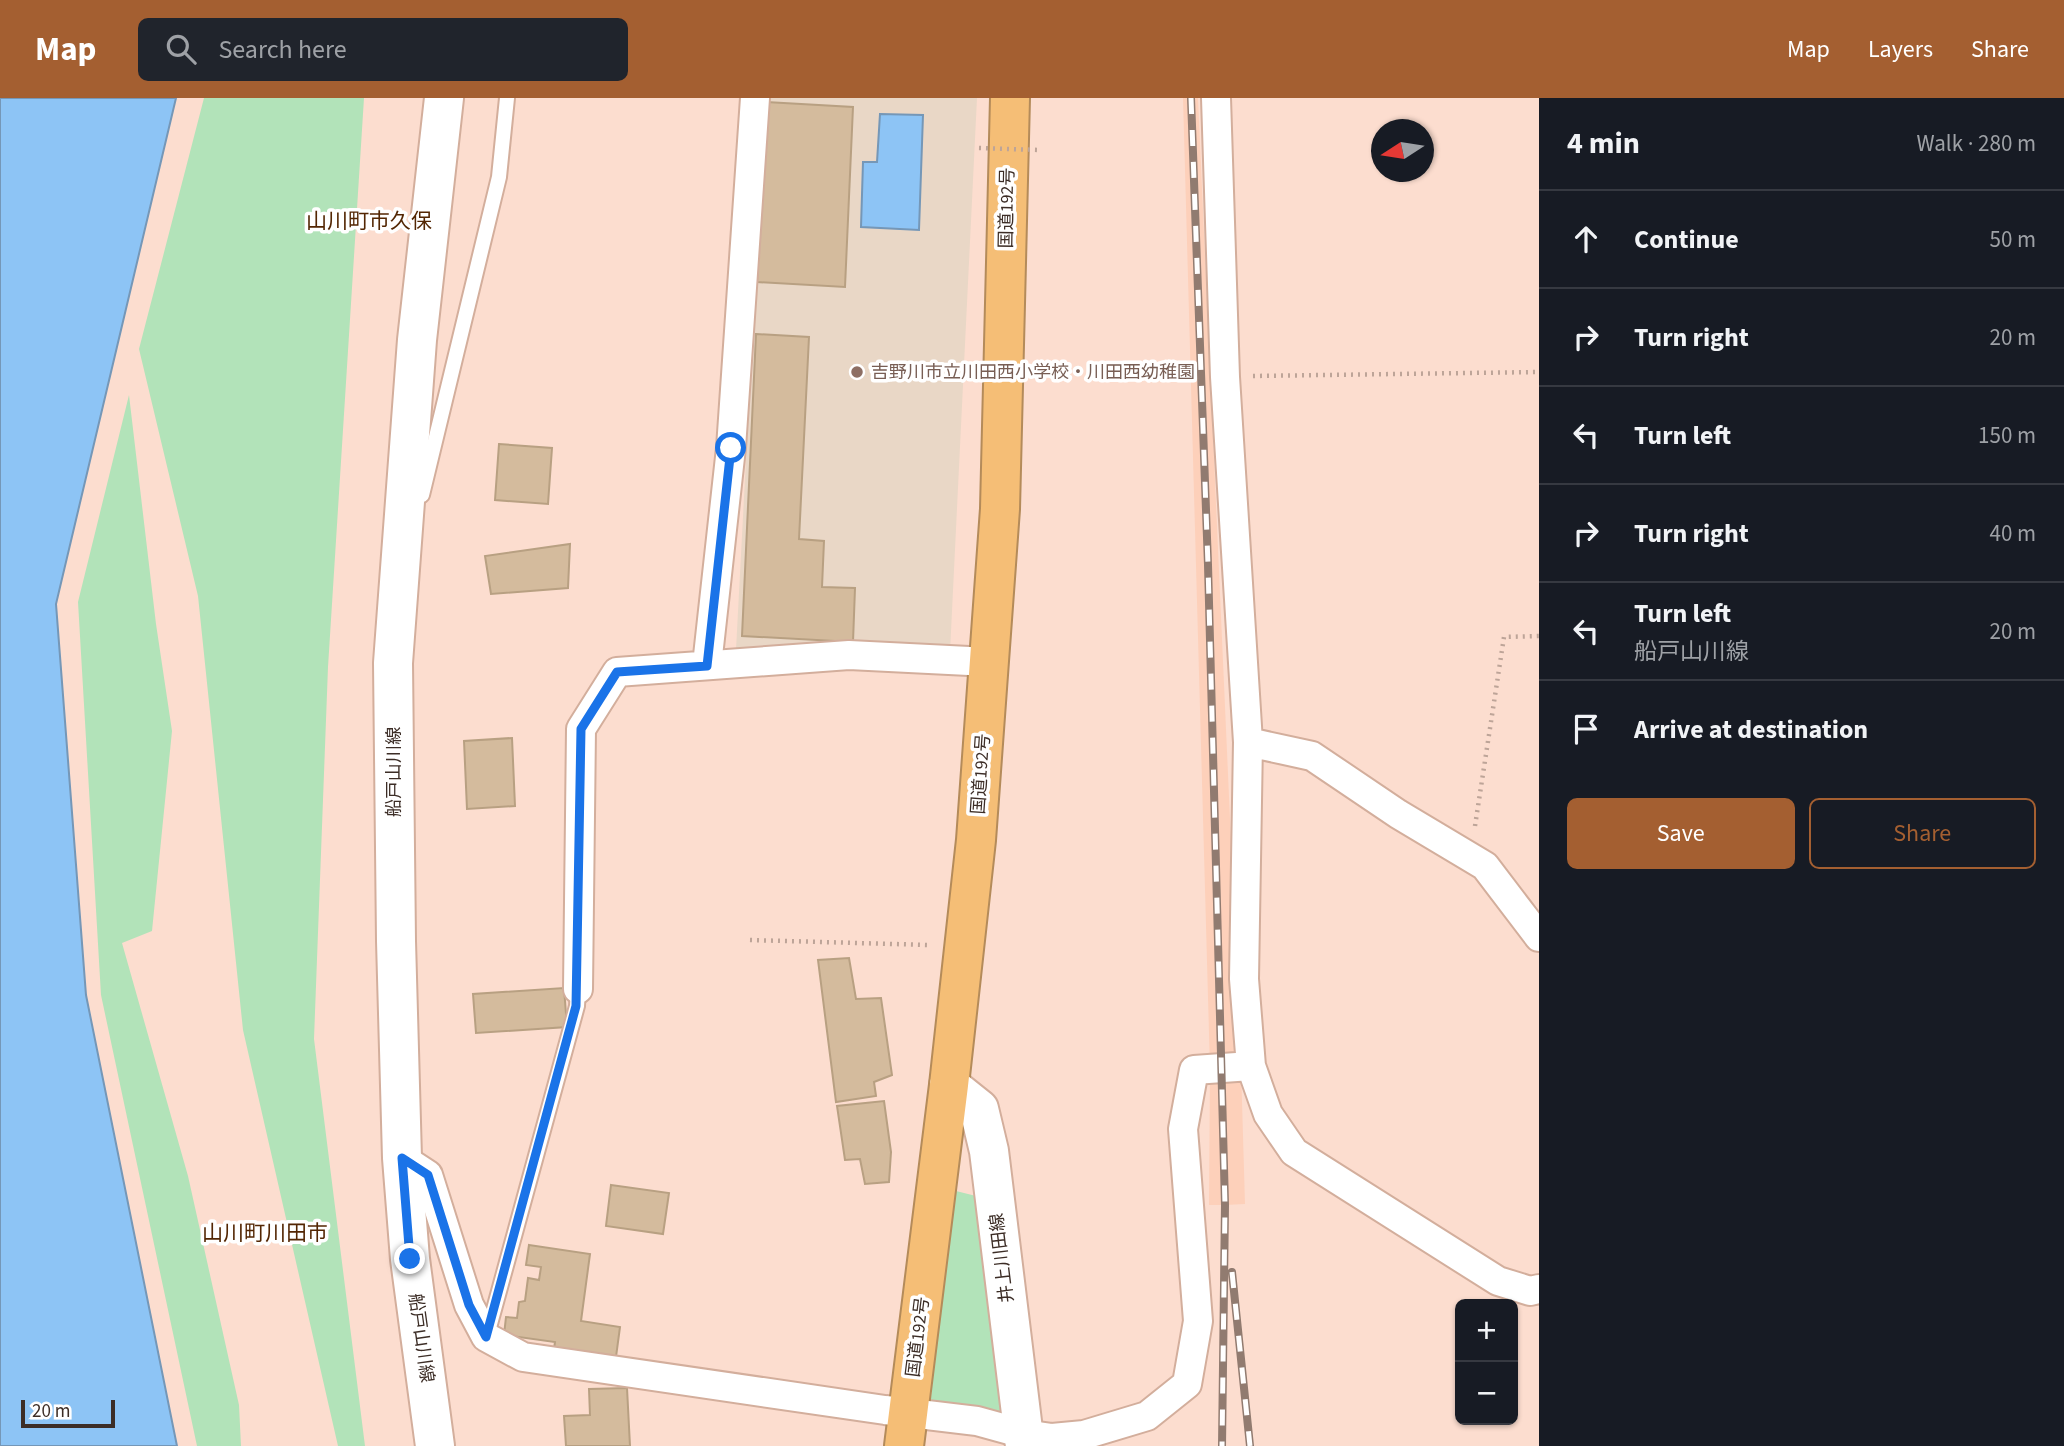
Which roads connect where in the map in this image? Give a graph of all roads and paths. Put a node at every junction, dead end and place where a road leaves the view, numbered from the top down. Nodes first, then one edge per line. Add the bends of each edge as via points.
1 (444, 98) edge
2 (507, 98) edge
3 (755, 98) edge
4 (1010, 98) edge
5 (1216, 98) edge
6 (979, 148) dead end
7 (1040, 150) dead end
8 (1539, 372) edge
9 (1225, 377) junction
10 (405, 515) junction
11 (1539, 636) edge
12 (989, 663) junction
13 (707, 666) junction
14 (1248, 742) junction
15 (1471, 858) junction
16 (1539, 937) edge
17 (750, 940) dead end
18 (941, 946) dead end
19 (578, 989) joint
20 (1251, 1066) junction
21 (949, 1085) junction
22 (402, 1158) junction
23 (1539, 1289) edge
24 (486, 1337) junction
25 (906, 1429) edge
26 (1024, 1440) edge
27 (435, 1446) edge

1 - 10 main road, 船戸山川線 via 417,340
2 - 10 lane via 499,177 419,508
3 - 13 street via 731,448
4 - 12 highway, 国道192号 via 1000,509
5 - 9 street
6 - 7 path, bridge
8 - 9 path
9 - 14 street
10 - 22 main road, 船戸山川線 via 394,663
11 - 15 path via 1504,637
12 - 13 street via 849,655
12 - 21 highway, 国道192号 via 976,839
13 - 19 street via 617,672 581,729
14 - 15 street via 1312,757
14 - 20 street via 1244,979
15 - 16 street via 1485,866
17 - 18 path
19 - 24 lane
20 - 23 street via 1268,1114 1294,1152 1498,1281
20 - 26 street via 1194,1070 1183,1129 1198,1321 1186,1384 1147,1416 1084,1435
21 - 25 highway, 国道192号
21 - 26 main road, 井上川田線 via 979,1109 989,1151
22 - 24 street via 428,1175 469,1305
22 - 27 main road, 船戸山川線 via 410,1259
24 - 25 street via 523,1357
25 - 26 street via 977,1420

